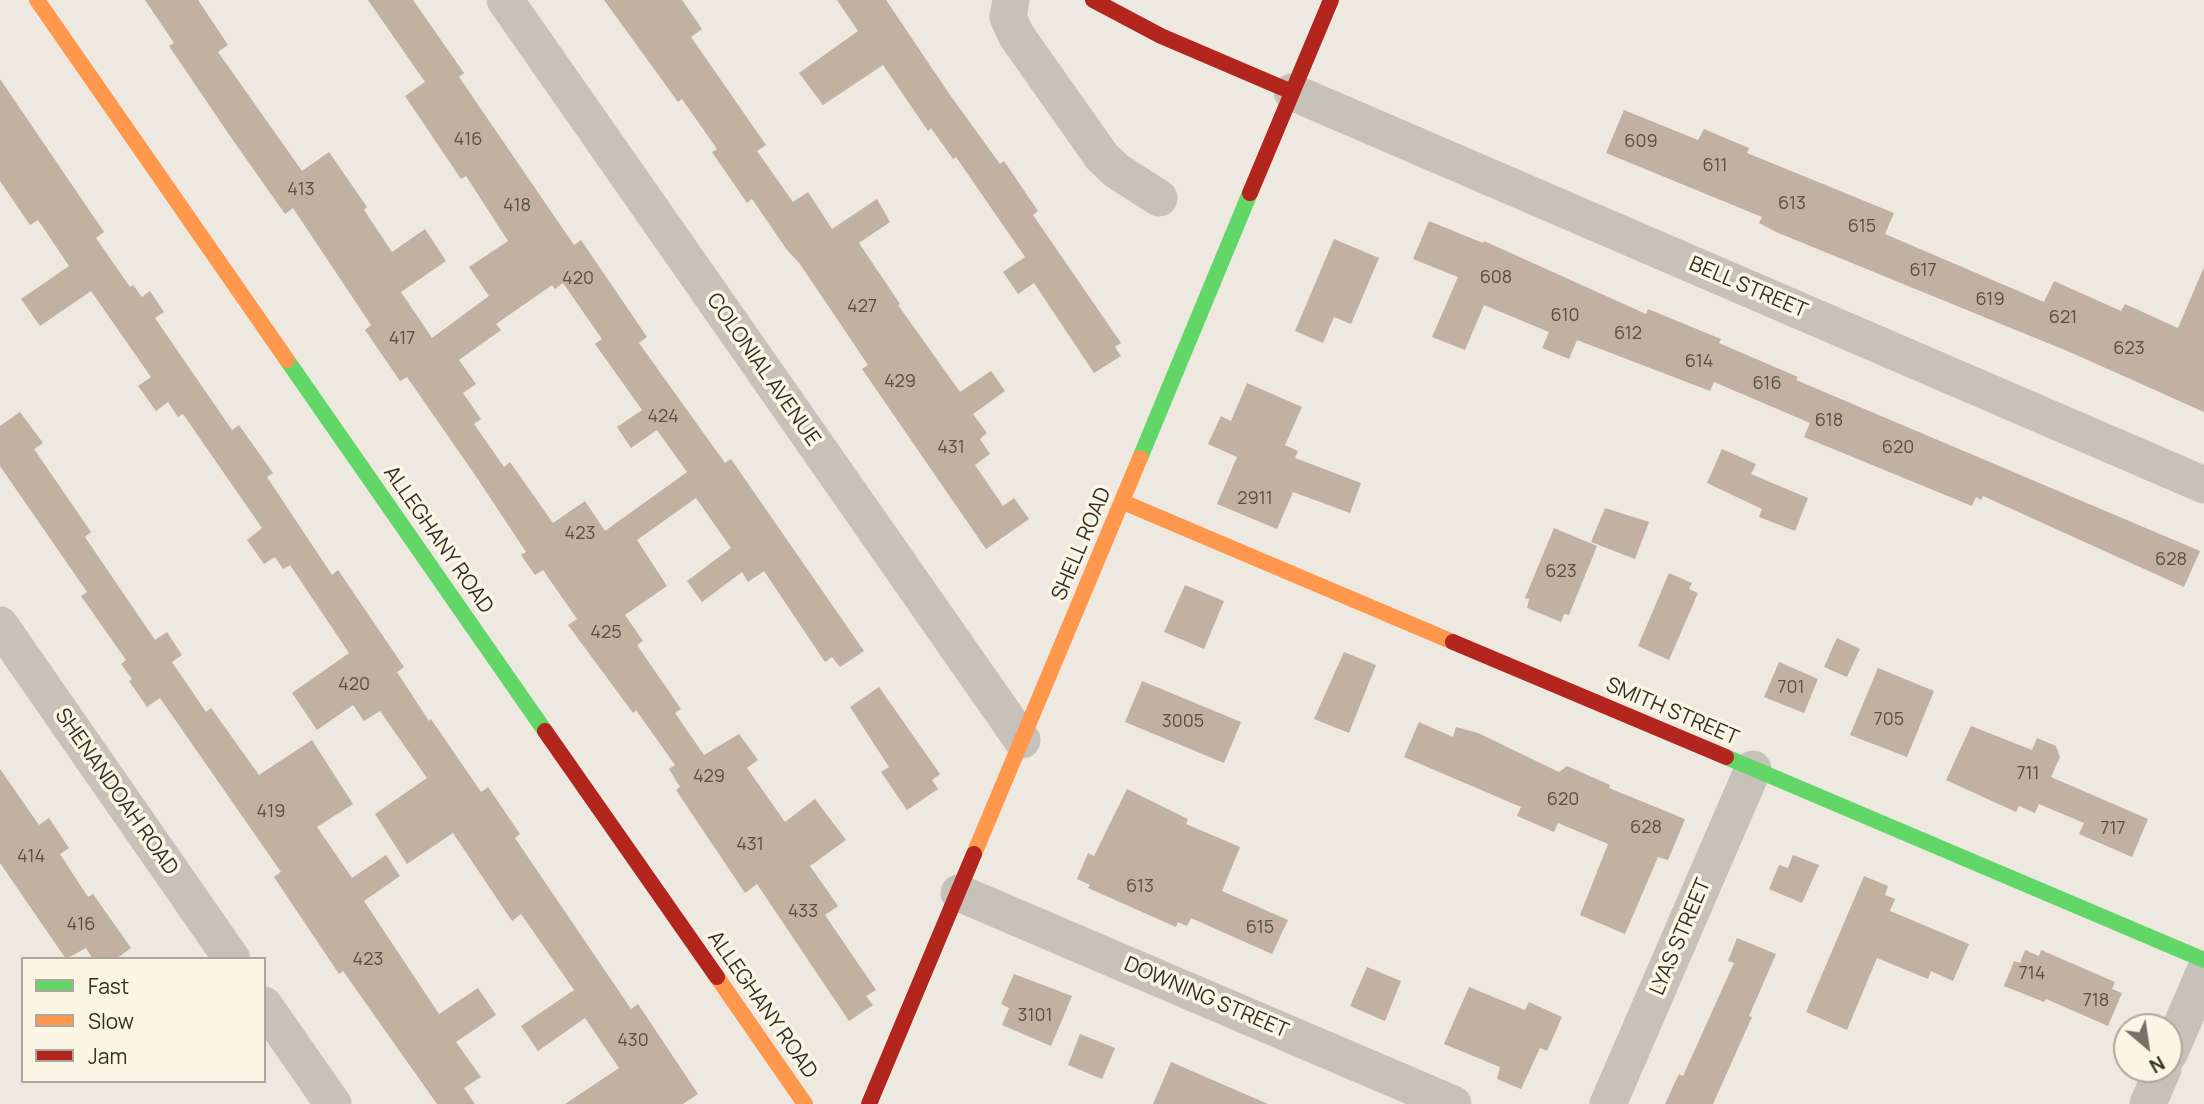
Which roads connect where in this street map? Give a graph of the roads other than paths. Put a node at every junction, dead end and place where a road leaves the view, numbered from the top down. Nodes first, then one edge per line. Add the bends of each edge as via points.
1 (37, 0) edge
2 (505, 0) edge
3 (1011, 0) edge
4 (1093, 0) edge
5 (1331, 0) edge
6 (1292, 92) junction
7 (1159, 198) dead end
8 (2204, 485) edge
9 (1123, 502) junction
10 (0, 625) edge
11 (1022, 740) junction
12 (1754, 769) junction
13 (959, 893) junction
14 (231, 957) edge
15 (2204, 960) edge
16 (2204, 973) edge
17 (266, 1008) edge
18 (2183, 1022) edge
19 (2157, 1083) edge
20 (333, 1104) edge
21 (805, 1104) edge
22 (869, 1104) edge
23 (1453, 1104) edge
24 (1608, 1104) edge
25 (2148, 1104) edge

1 - 21 street, ALLEGHANY ROAD
2 - 11 street, COLONIAL AVENUE
3 - 7 street via 1009,17 1016,35 1087,139 1116,171
4 - 6 street via 1161,36
5 - 6 street, SHELL ROAD
6 - 8 street, BELL STREET
6 - 9 street, SHELL ROAD
9 - 11 street, SHELL ROAD
9 - 12 street, SMITH STREET
10 - 14 street, SHENANDOAH ROAD
11 - 13 street, SHELL ROAD
12 - 15 street, SMITH STREET
12 - 24 street, LYAS STREET
13 - 22 street, SHELL ROAD
13 - 23 street, DOWNING STREET
16 - 18 street
17 - 20 street
19 - 25 street

